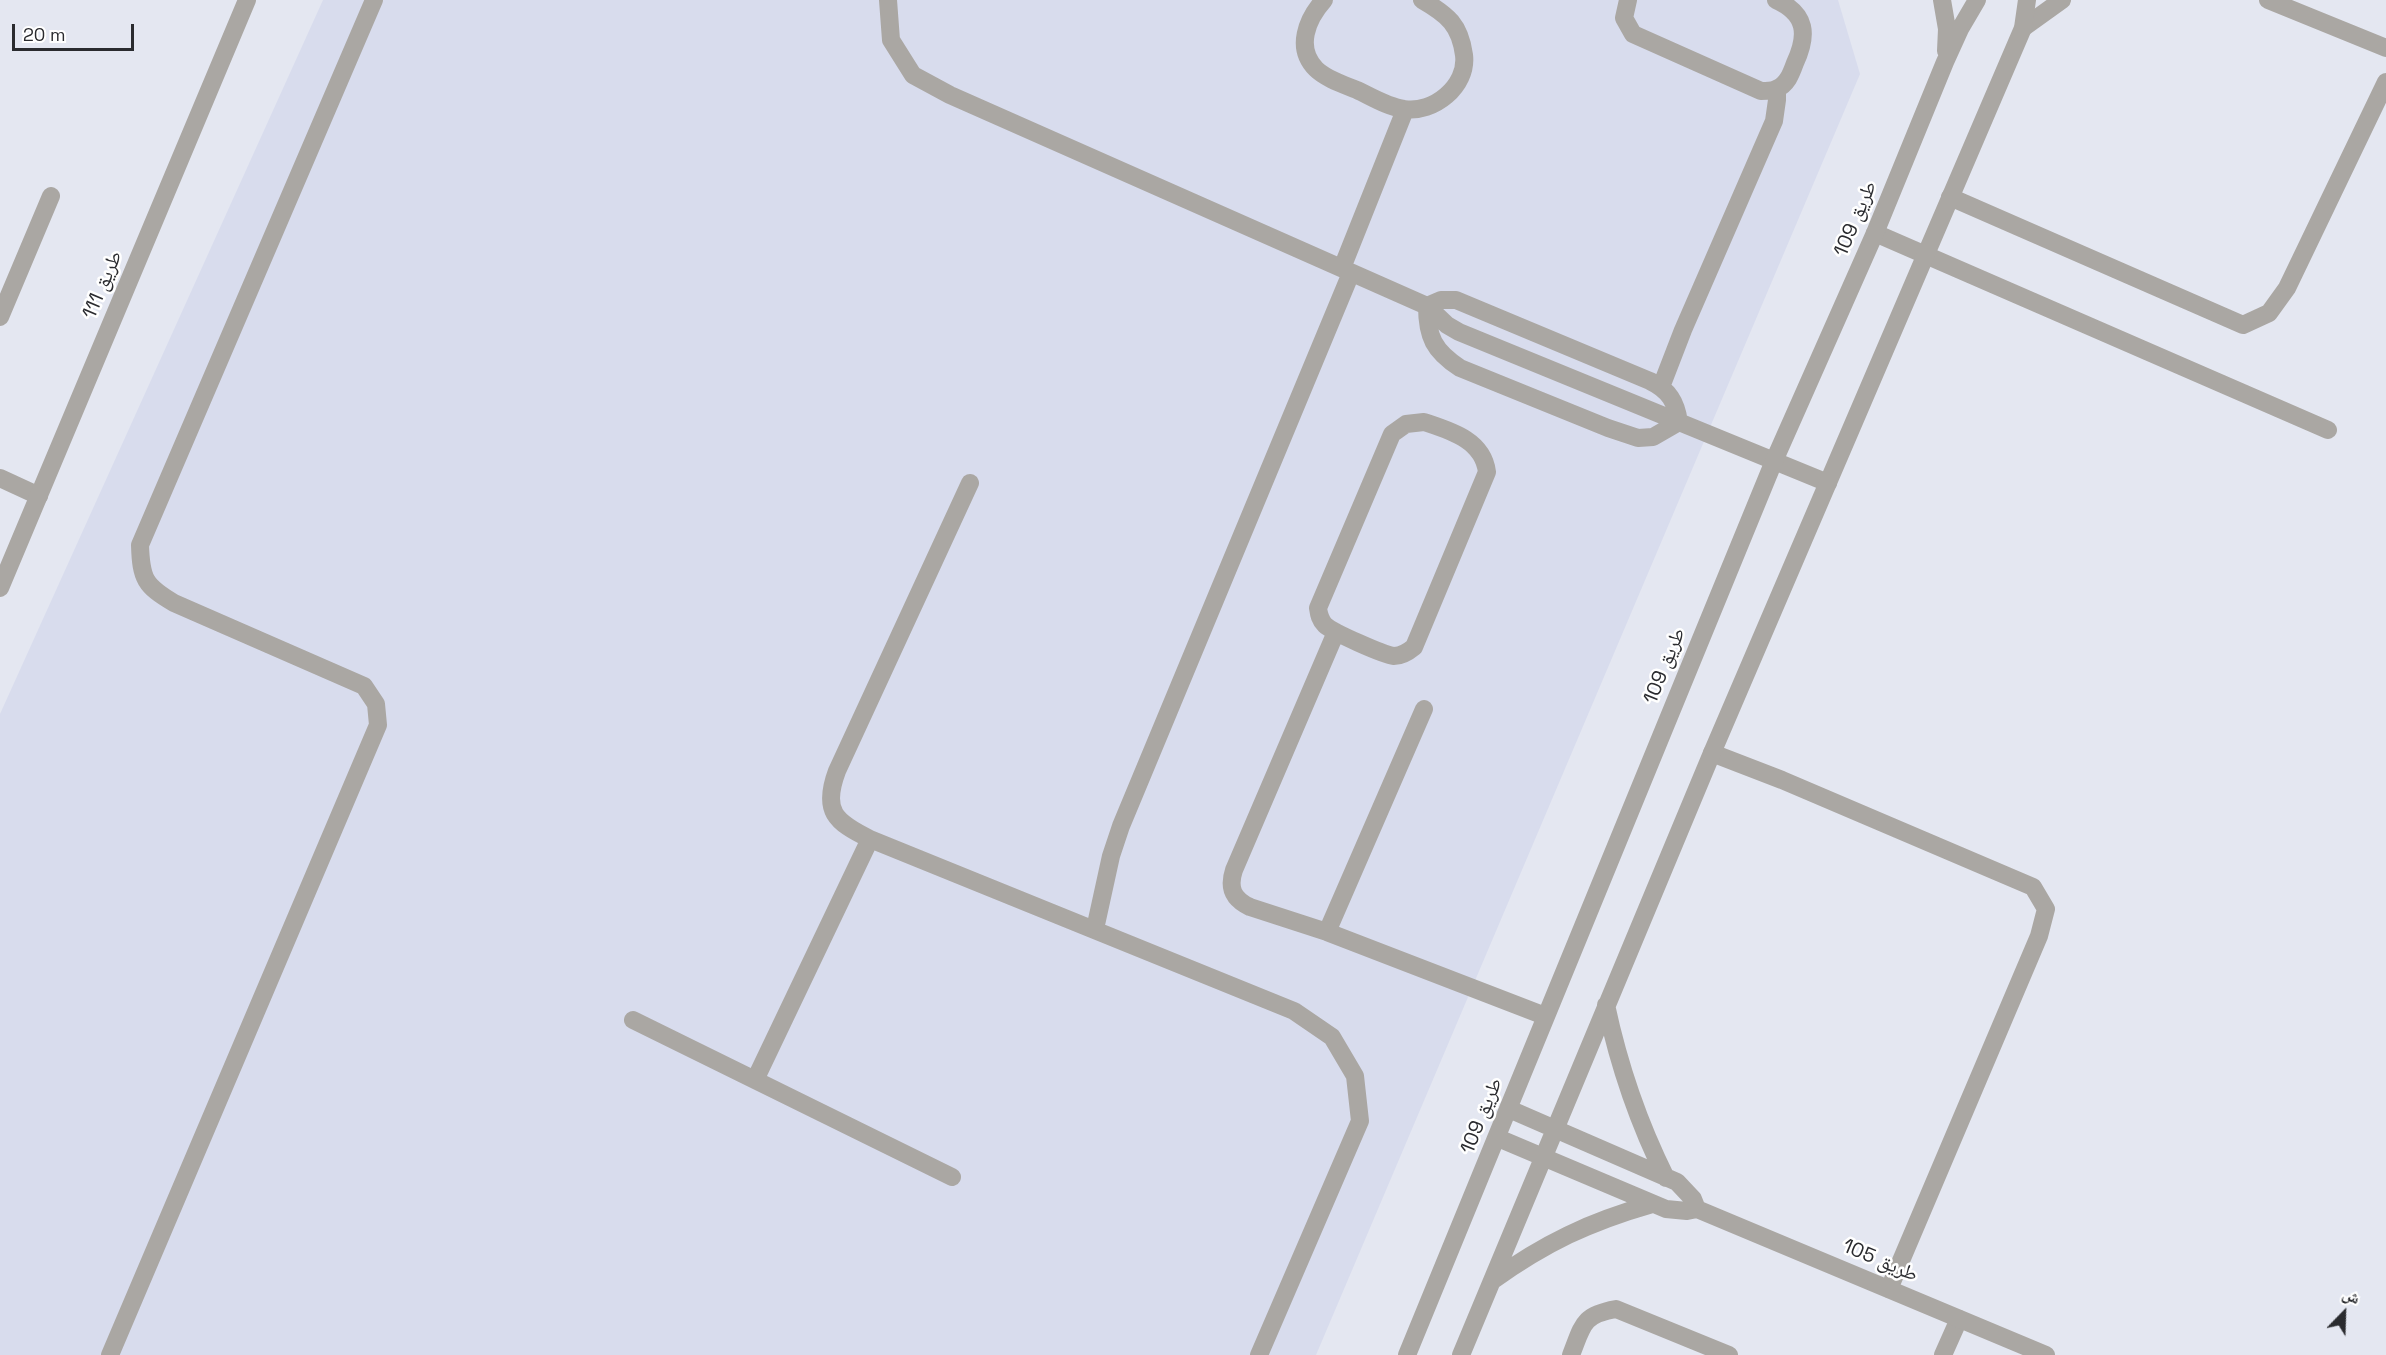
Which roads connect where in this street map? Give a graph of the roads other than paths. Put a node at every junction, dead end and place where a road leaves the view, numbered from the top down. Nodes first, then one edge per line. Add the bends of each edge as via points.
1 (247, 0) edge
2 (374, 0) edge
3 (888, 0) edge
4 (1324, 0) edge
5 (1422, 0) edge
6 (1628, 0) edge
7 (1776, 0) edge
8 (1942, 0) edge
9 (1977, 0) edge
10 (2027, 0) edge
11 (2062, 0) edge
12 (2272, 1) edge
13 (2023, 28) junction
14 (2386, 48) edge
15 (1945, 62) junction
16 (2386, 82) edge
17 (1777, 89) junction
18 (1405, 110) junction
19 (51, 196) dead end
20 (1950, 197) junction
21 (1875, 233) junction
22 (1925, 255) junction
23 (1347, 270) junction
24 (1427, 306) junction
25 (0, 317) edge
26 (1661, 387) junction
27 (1679, 422) junction
28 (2328, 430) dead end
29 (1774, 461) junction
30 (0, 478) edge
31 (970, 483) dead end
32 (1828, 483) junction
33 (39, 496) junction
34 (0, 588) edge
35 (1336, 632) junction
36 (1424, 709) dead end
37 (1712, 753) junction
38 (870, 839) junction
39 (1095, 929) junction
40 (1327, 932) junction
41 (1605, 1005) junction
42 (1545, 1016) junction
43 (633, 1020) dead end
44 (755, 1080) junction
45 (1509, 1109) junction
46 (1555, 1129) junction
47 (1498, 1138) junction
48 (1543, 1157) junction
49 (952, 1177) dead end
50 (1666, 1178) junction
51 (1652, 1204) junction
52 (1697, 1209) junction
53 (1492, 1281) junction
54 (1889, 1289) junction
55 (1959, 1319) junction
56 (110, 1355) edge
57 (1259, 1355) edge
58 (1407, 1355) edge
59 (1461, 1355) edge
60 (1571, 1355) edge
61 (1729, 1355) edge
62 (1944, 1355) edge
63 (2046, 1355) edge

1 - 33 street, طريق 111
2 - 56 street via 140,545 141,570 153,591 364,686 376,704 378,725
3 - 23 street via 891,40 913,75 950,95
4 - 18 street via 1305,30 1305,51 1317,69
5 - 18 street via 1452,21 1462,39 1465,61 1459,81 1445,98 1426,108
6 - 17 street via 1624,18 1633,34 1747,86 1761,91
7 - 17 street via 1792,9 1804,34 1789,80
8 - 15 street via 1947,29
9 - 15 street, طريق 109
10 - 13 street
11 - 13 street
12 - 14 street
13 - 20 street
15 - 21 street, طريق 109
16 - 20 street via 2287,288 2269,313 2242,325
17 - 26 street via 1774,121
18 - 23 street
19 - 25 street
20 - 22 street
21 - 22 street
21 - 29 street, طريق 109
22 - 28 street
22 - 32 street
23 - 24 street
23 - 39 street via 1121,826
24 - 26 street via 1441,300 1456,300
24 - 27 street via 1459,332
24 - 27 street via 1427,325 1433,342 1444,357 1460,368 1638,438 1653,437
26 - 27 street via 1677,407
27 - 29 street
29 - 32 street
29 - 42 street, طريق 109
30 - 33 street
31 - 38 street via 830,791 833,811 846,827
32 - 37 street
33 - 34 street, طريق 111
35 - 35 street via 1394,656 1406,654 1414,647 1487,472 1479,448 1424,422 1406,424 1392,434 1318,608 1326,627
35 - 40 street via 1230,881 1239,902
36 - 40 street
37 - 41 street
37 - 54 street via 2032,888 2046,909 2039,936
38 - 39 street
38 - 44 street
39 - 57 street via 1294,1011 1332,1037 1355,1076 1360,1121
40 - 42 street
41 - 46 street
41 - 50 street via 1629,1094
42 - 45 street, طريق 109
43 - 44 street
44 - 49 street
45 - 46 street
45 - 47 street, طريق 109
46 - 48 street
46 - 50 street
47 - 48 street, طريق 105
47 - 58 street, طريق 109
48 - 51 street, طريق 105
48 - 53 street
50 - 52 street via 1686,1190
51 - 52 street, طريق 105 via 1676,1211
51 - 53 street via 1568,1233
52 - 54 street, طريق 105
53 - 59 street
54 - 55 street, طريق 105
55 - 62 street
55 - 63 street, طريق 105
60 - 61 street via 1582,1325 1597,1312 1616,1309

